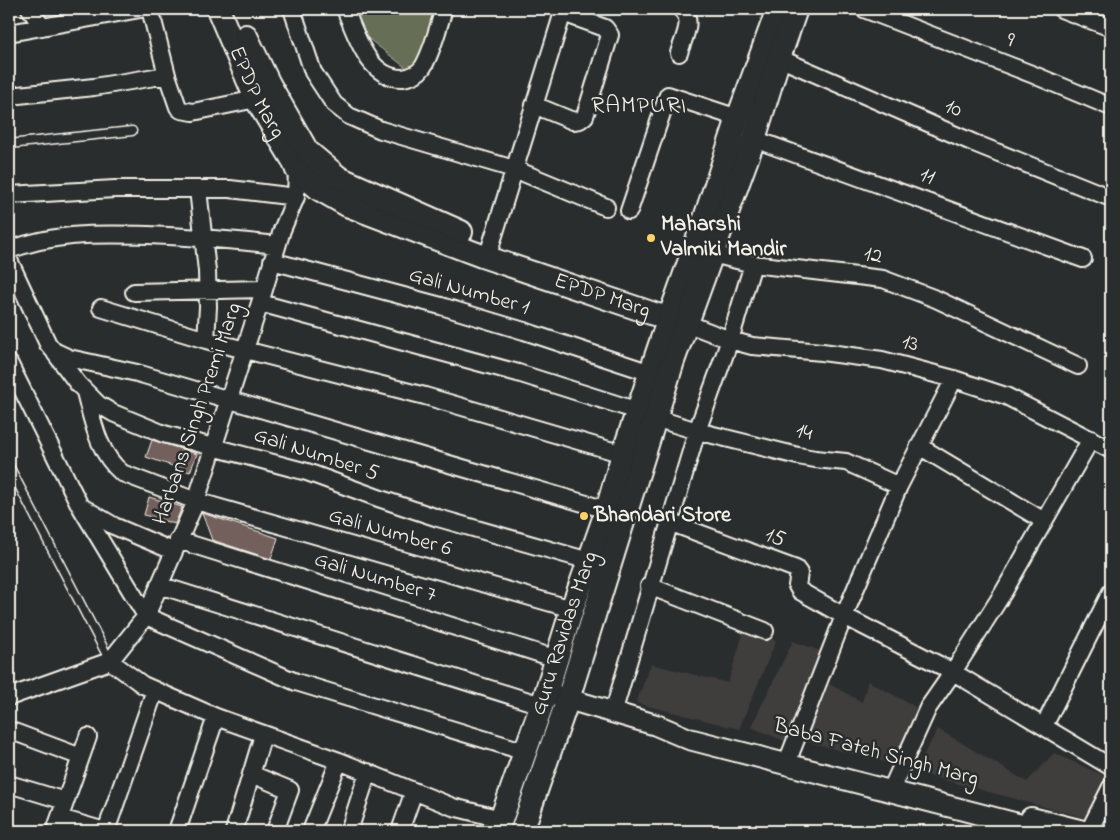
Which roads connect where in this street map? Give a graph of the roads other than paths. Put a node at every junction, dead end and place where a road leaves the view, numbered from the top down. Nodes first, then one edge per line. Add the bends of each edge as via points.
1 (30, 9) edge
2 (140, 9) edge
3 (150, 9) edge
4 (218, 9) edge
5 (235, 9) edge
6 (292, 9) edge
7 (345, 9) edge
8 (444, 9) edge
9 (681, 9) edge
10 (778, 9) edge
11 (796, 9) edge
12 (864, 9) edge
13 (1061, 9) edge
14 (563, 11) edge
15 (104, 12) edge
16 (42, 27) junction
17 (1111, 28) edge
18 (9, 33) edge
19 (679, 53) dead end
20 (779, 58) junction
21 (167, 75) junction
22 (9, 96) edge
23 (256, 99) junction
24 (534, 105) junction
25 (1111, 107) edge
26 (738, 118) junction
27 (132, 131) dead end
28 (754, 139) junction
29 (9, 144) edge
30 (302, 160) junction
31 (514, 169) junction
32 (198, 189) junction
33 (9, 195) edge
34 (296, 197) junction
35 (1111, 198) edge
36 (606, 208) dead end
37 (629, 211) dead end
38 (203, 238) junction
39 (277, 245) junction
40 (9, 250) edge
41 (490, 251) junction
42 (712, 254) junction
43 (1083, 259) dead end
44 (9, 260) edge
45 (272, 261) junction
46 (753, 264) junction
47 (208, 289) junction
48 (134, 292) dead end
49 (262, 296) junction
50 (101, 308) dead end
51 (678, 319) junction
52 (206, 340) junction
53 (730, 340) junction
54 (244, 350) junction
55 (54, 351) junction
56 (9, 363) edge
57 (1078, 366) dead end
58 (651, 374) junction
59 (954, 379) junction
60 (85, 392) junction
61 (223, 400) junction
62 (647, 415) junction
63 (697, 430) junction
64 (1092, 439) junction
65 (214, 446) junction
66 (919, 446) junction
67 (1111, 450) edge
68 (623, 454) junction
69 (9, 466) edge
70 (899, 486) junction
71 (196, 501) junction
72 (80, 506) junction
73 (606, 510) junction
74 (1044, 521) junction
75 (669, 522) junction
76 (176, 546) junction
77 (589, 561) junction
78 (159, 585) junction
79 (649, 586) junction
80 (1111, 592) edge
81 (572, 609) junction
82 (146, 616) junction
83 (844, 616) junction
84 (765, 631) dead end
85 (557, 659) junction
86 (110, 661) junction
87 (953, 672) junction
88 (155, 690) junction
89 (9, 697) edge
90 (544, 699) junction
91 (568, 699) junction
92 (613, 713) junction
93 (216, 716) junction
94 (1044, 726) junction
95 (9, 730) edge
96 (263, 735) junction
97 (88, 737) dead end
98 (526, 752) junction
99 (81, 757) junction
100 (788, 760) junction
101 (339, 761) junction
102 (1111, 767) edge
103 (368, 772) junction
104 (251, 774) junction
105 (9, 784) edge
106 (892, 787) junction
107 (1111, 787) edge
108 (414, 791) junction
109 (65, 801) junction
110 (58, 825) edge
111 (499, 825) edge
112 (105, 831) edge
113 (177, 831) edge
114 (234, 831) edge
115 (276, 831) edge
116 (311, 831) edge
117 (348, 831) edge
118 (400, 831) edge
119 (522, 831) edge
120 (1045, 831) edge
121 (1083, 831) edge
122 (1089, 831) edge

1 - 16 street
2 - 15 street
3 - 21 street
4 - 23 main road, EPDP Marg
5 - 30 main road, EPDP Marg
6 - 31 street via 313,72 334,104 349,116 381,130
7 - 8 street via 362,49 381,71 396,78 411,77 422,69
9 - 19 street via 687,14 688,21
10 - 26 main road, Guru Ravidas Marg
11 - 20 main road, Guru Ravidas Marg
12 - 25 street, 9
13 - 17 street
14 - 24 street
14 - 24 street via 605,28 610,35 585,116 573,121
15 - 16 street
16 - 18 street
20 - 28 main road, Guru Ravidas Marg
20 - 35 street, 10
21 - 22 street
21 - 23 street via 178,107 187,112
23 - 30 main road, EPDP Marg
24 - 31 street
26 - 37 street via 668,95
26 - 51 main road, Guru Ravidas Marg
27 - 29 lane
28 - 42 main road, Guru Ravidas Marg
28 - 43 street, 11
30 - 34 street, Harbans Singh Premi Marg
30 - 41 main road, EPDP Marg via 320,189 347,205
31 - 36 street
31 - 41 street
32 - 33 street via 115,188
32 - 34 street via 230,189
32 - 38 street
34 - 39 street, Harbans Singh Premi Marg
38 - 39 street
38 - 40 street via 95,234 45,239
38 - 47 street
39 - 45 street, Harbans Singh Premi Marg
41 - 51 main road, EPDP Marg via 663,307
42 - 46 street, 12
42 - 51 main road, Guru Ravidas Marg
44 - 55 street, Gali Number 5
45 - 49 street, Harbans Singh Premi Marg
45 - 58 street, Gali Number 1 via 441,306
46 - 53 street
46 - 57 street, 12 via 883,279 936,299
47 - 48 street, 14
47 - 49 street, 14
47 - 52 street
49 - 54 street, Harbans Singh Premi Marg
49 - 62 street, 14
50 - 52 street
51 - 53 street, 13
51 - 58 main road, Guru Ravidas Marg
51 - 62 main road, Guru Ravidas Marg
52 - 54 street
53 - 59 street, 13 via 752,346 882,360
53 - 63 street
54 - 61 street, Harbans Singh Premi Marg
54 - 68 street via 425,396
55 - 60 street, Gali Number 5
55 - 61 street via 69,358
56 - 72 street
58 - 62 main road, Guru Ravidas Marg
59 - 64 street, 13 via 1006,396
59 - 66 street
60 - 65 street, Gali Number 5 via 113,413 178,439
60 - 71 street, Gali Number 6 via 100,446 113,466 122,473
61 - 65 street, Harbans Singh Premi Marg
61 - 73 street
62 - 63 street, 14
62 - 68 main road, Guru Ravidas Marg
62 - 91 main road, Guru Ravidas Marg
63 - 70 street, 14 via 816,459 846,462
63 - 75 street
64 - 67 street, 13
64 - 74 street
65 - 71 street, Harbans Singh Premi Marg
65 - 77 street, Gali Number 5 via 307,472 438,518
66 - 70 street
66 - 74 street
68 - 73 main road, Guru Ravidas Marg
69 - 86 lane
70 - 83 street
71 - 76 street, Harbans Singh Premi Marg
71 - 81 street, Gali Number 6
72 - 76 street, Gali Number 7 via 114,526
72 - 82 street
73 - 77 main road, Guru Ravidas Marg
74 - 87 street via 1003,594
75 - 79 street
75 - 83 street, 15 via 796,570 800,591
76 - 78 street, Harbans Singh Premi Marg
76 - 85 street, Gali Number 7
77 - 81 main road, Guru Ravidas Marg
78 - 82 street, Harbans Singh Premi Marg
78 - 90 street
79 - 84 street
79 - 92 street
80 - 94 street
81 - 85 main road, Guru Ravidas Marg
82 - 86 street, Harbans Singh Premi Marg
82 - 98 street via 296,682
83 - 87 street
83 - 100 street
85 - 90 main road, Guru Ravidas Marg
86 - 88 street
86 - 89 street
87 - 94 street
87 - 106 street via 928,708
88 - 93 street
88 - 112 street
90 - 91 street, Baba Fateh Singh Marg
90 - 98 main road, Guru Ravidas Marg
91 - 92 street, Baba Fateh Singh Marg
91 - 119 main road, Guru Ravidas Marg
92 - 100 street, Baba Fateh Singh Marg via 656,725 689,739
93 - 96 street
93 - 113 street
94 - 102 street
95 - 99 street
96 - 101 street
96 - 104 street
97 - 99 street
98 - 111 main road, Guru Ravidas Marg
99 - 109 street
100 - 106 street, Baba Fateh Singh Marg
101 - 103 street
101 - 116 street
103 - 108 street
103 - 117 street
104 - 114 street
104 - 115 street via 290,790
105 - 109 street
106 - 120 street, Baba Fateh Singh Marg
106 - 121 street, Baba Fateh Singh Marg
107 - 122 street
108 - 111 street
108 - 118 street
109 - 110 street
110 - 112 street

